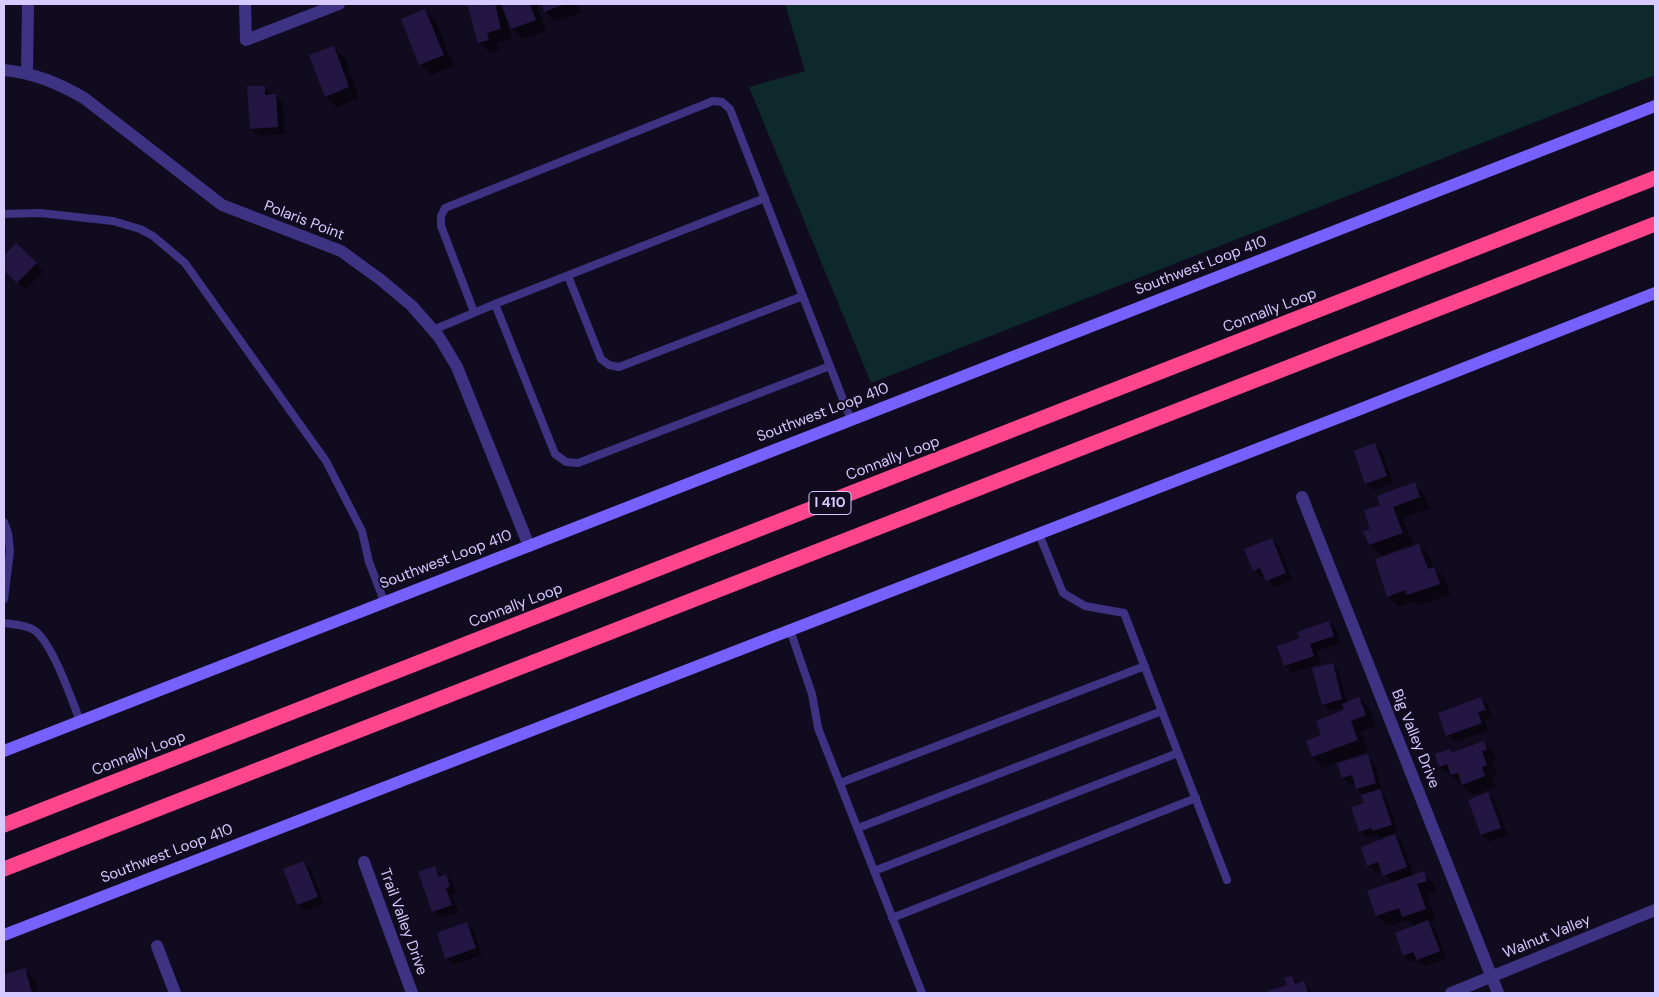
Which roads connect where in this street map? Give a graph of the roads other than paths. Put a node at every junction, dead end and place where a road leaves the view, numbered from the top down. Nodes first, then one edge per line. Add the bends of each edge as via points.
1 (28, 4) edge
2 (245, 4) edge
3 (339, 4) edge
4 (4, 70) edge
5 (27, 72) junction
6 (1655, 106) edge
7 (1655, 178) edge
8 (765, 198) junction
9 (4, 214) edge
10 (1655, 224) edge
11 (568, 276) junction
12 (1655, 293) edge
13 (803, 296) junction
14 (494, 304) junction
15 (474, 312) junction
16 (433, 330) junction
17 (830, 366) junction
18 (851, 420) junction
19 (1302, 497) dead end
20 (4, 522) edge
21 (1039, 534) junction
22 (529, 546) junction
23 (4, 599) edge
24 (384, 601) junction
25 (4, 622) edge
26 (790, 630) junction
27 (1144, 666) junction
28 (1162, 711) junction
29 (80, 721) junction
30 (4, 751) edge
31 (1178, 753) junction
32 (840, 783) junction
33 (1196, 798) junction
34 (4, 825) edge
35 (858, 828) junction
36 (364, 862) dead end
37 (4, 869) edge
38 (874, 871) junction
39 (1227, 880) dead end
40 (1655, 910) edge
41 (892, 918) junction
42 (4, 935) edge
43 (157, 946) dead end
44 (1492, 977) junction
45 (175, 993) edge
46 (412, 993) edge
47 (922, 993) edge
48 (1450, 993) edge
49 (1498, 993) edge

1 - 5 street
2 - 3 street via 246,40
4 - 5 street, Polaris Point
5 - 16 street, Polaris Point via 84,98 222,205 341,251 406,300
6 - 18 main road, Southwest Loop 410
7 - 34 highway, Connally Loop / I 410
8 - 11 lane
8 - 13 lane
8 - 15 lane via 730,109 722,102 713,101 445,208 441,226
9 - 24 lane via 40,213 114,221 153,236 185,263 326,461 362,531 368,562
10 - 37 highway
11 - 13 lane via 602,359 619,367
11 - 14 lane
12 - 21 main road, Southwest Loop 410
13 - 17 lane
14 - 15 lane
14 - 17 lane via 555,454 566,462 578,463
15 - 16 lane
16 - 22 street, Polaris Point via 457,367 472,400
17 - 18 lane
18 - 22 main road, Southwest Loop 410
19 - 44 street, Big Valley Drive
20 - 23 lane via 10,551
21 - 26 main road, Southwest Loop 410
21 - 27 lane via 1063,593 1085,606 1124,613
22 - 24 main road, Southwest Loop 410
24 - 29 main road, Southwest Loop 410
25 - 29 lane via 34,630 45,642
26 - 32 lane via 812,694 818,728
26 - 42 main road, Southwest Loop 410
27 - 28 lane
27 - 32 lane
28 - 31 lane
28 - 35 lane
29 - 30 main road, Southwest Loop 410
31 - 33 lane
31 - 38 lane
32 - 35 lane
33 - 39 lane
33 - 41 lane
35 - 38 lane
36 - 46 street, Trail Valley Drive
38 - 41 lane
40 - 44 street, Walnut Valley
41 - 47 lane
43 - 45 street
44 - 48 street, Walnut Valley
44 - 49 street, Big Valley Drive

